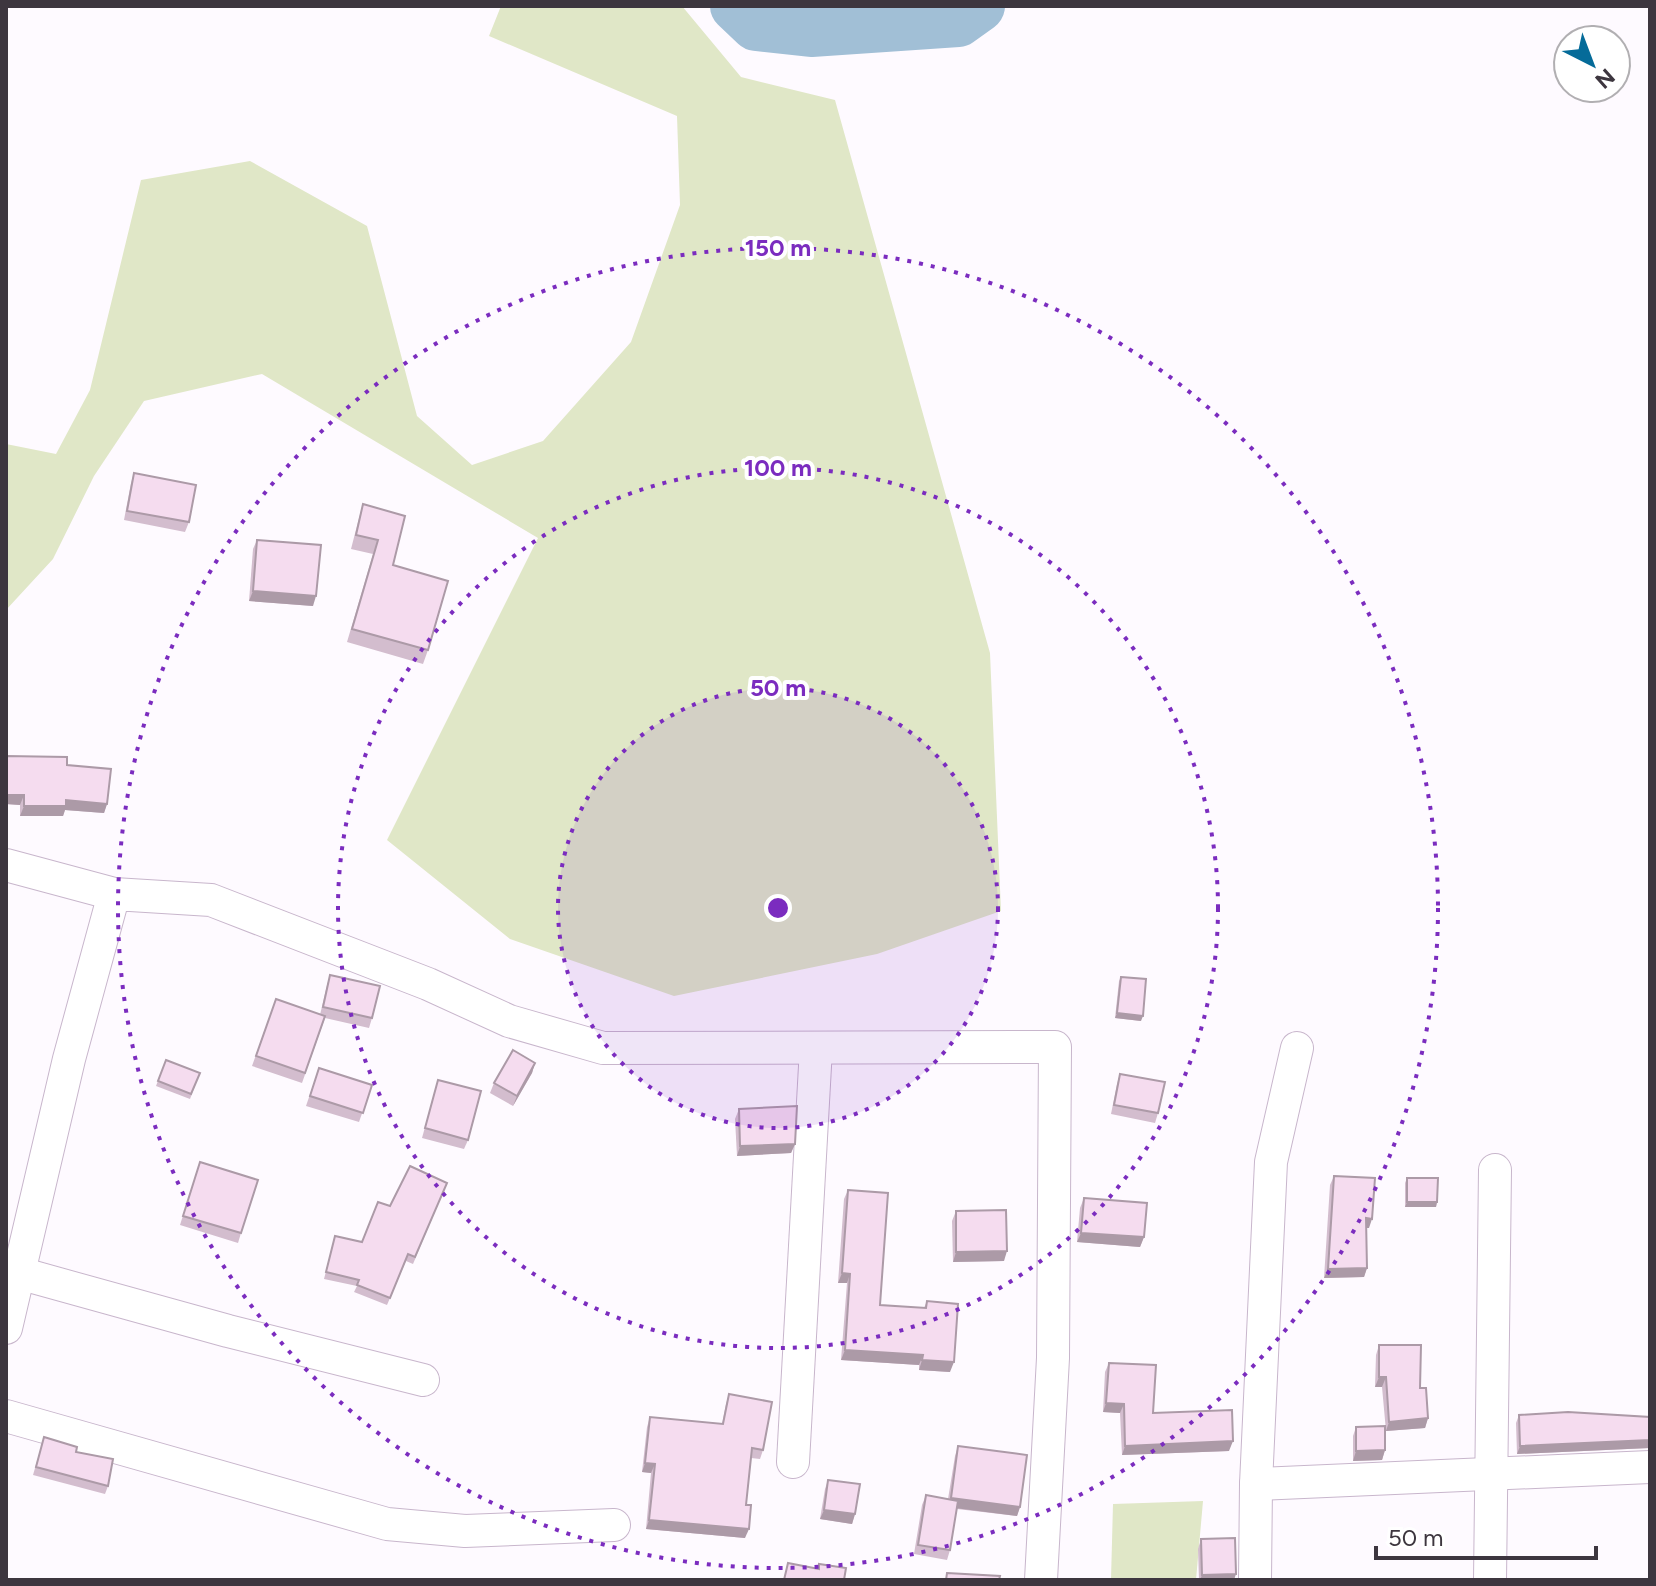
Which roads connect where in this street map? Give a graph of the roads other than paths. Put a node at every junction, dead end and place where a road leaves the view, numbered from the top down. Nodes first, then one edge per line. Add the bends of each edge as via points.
1 (6, 865) edge
2 (114, 894) junction
3 (816, 1048) junction
4 (1297, 1048) dead end
5 (1495, 1170) dead end
6 (19, 1273) junction
7 (6, 1328) edge
8 (423, 1380) dead end
9 (6, 1416) edge
10 (793, 1462) dead end
11 (1650, 1467) edge
12 (1493, 1476) junction
13 (1256, 1484) junction
14 (614, 1525) dead end
15 (1041, 1580) edge
16 (1255, 1580) edge
17 (1490, 1580) edge

1 - 2 street
2 - 3 street via 211,900 509,1021 603,1048
2 - 6 street
3 - 10 street
3 - 15 street via 1055,1047 1053,1358
4 - 13 street via 1271,1162
5 - 12 street
6 - 7 street
6 - 8 street
9 - 14 street via 387,1524 465,1531
11 - 12 street
12 - 13 street
12 - 17 street
13 - 16 street

